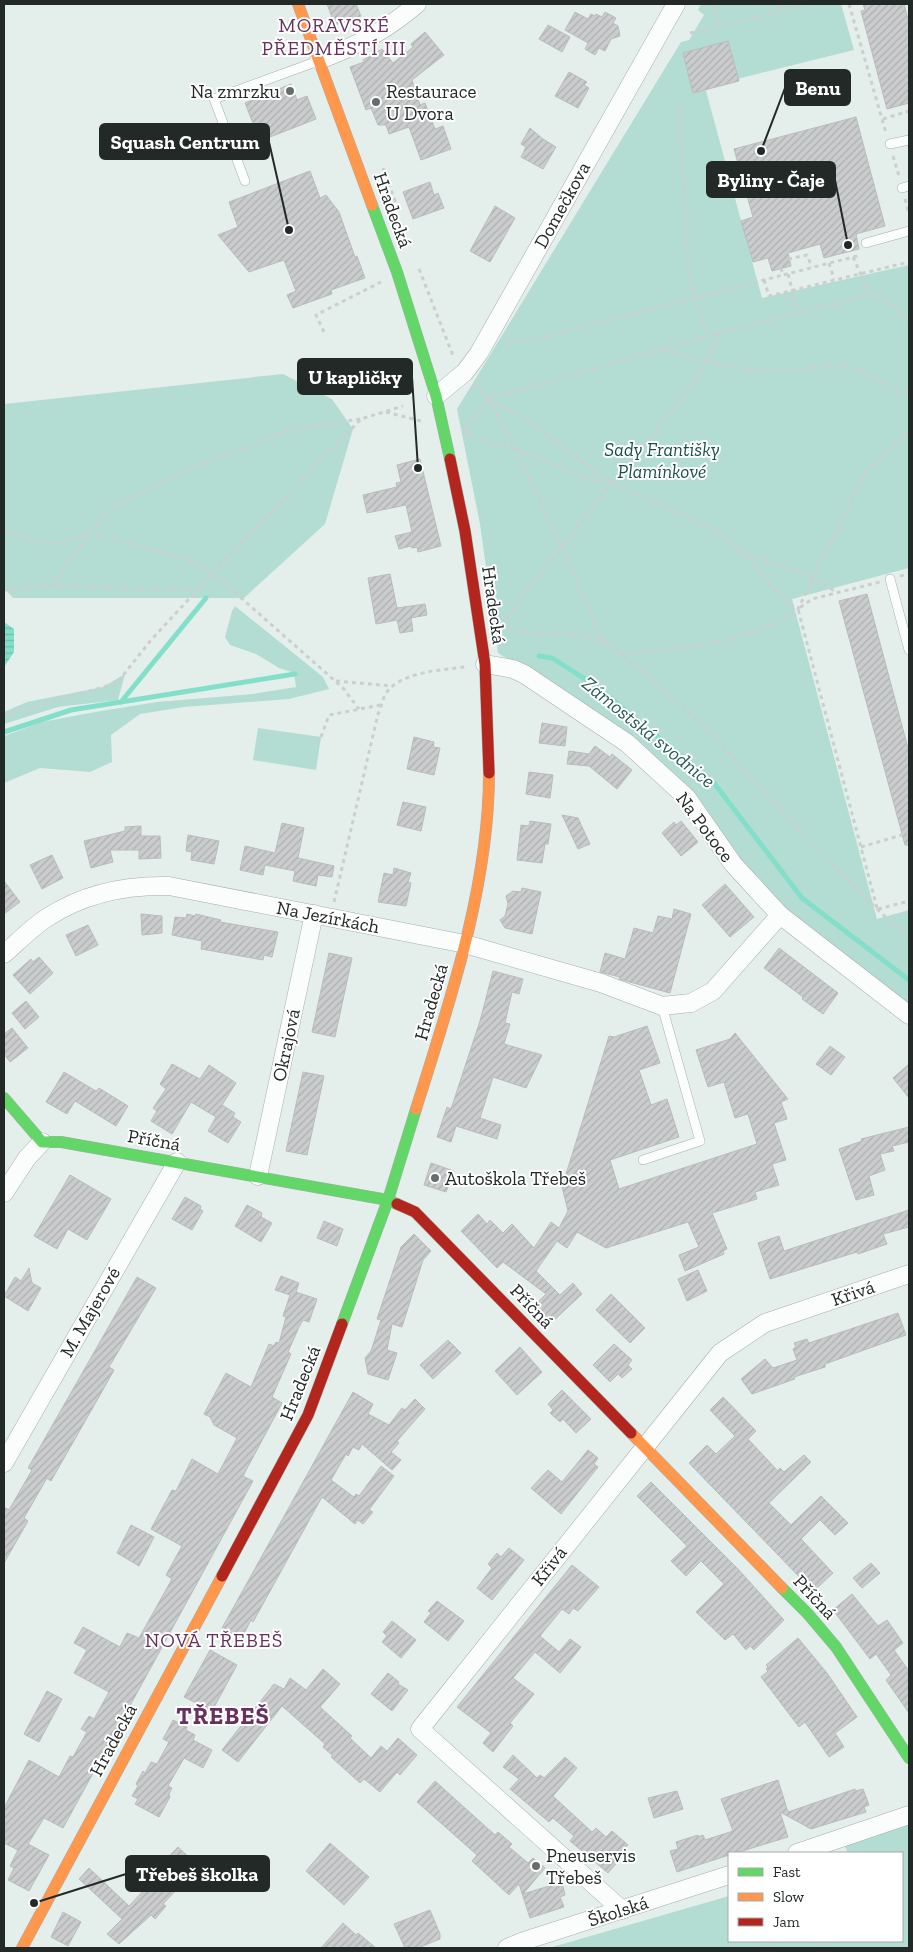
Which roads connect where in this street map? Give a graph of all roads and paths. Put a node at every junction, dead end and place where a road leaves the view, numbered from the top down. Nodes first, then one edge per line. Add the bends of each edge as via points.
1 (298, 4) edge
2 (416, 4) edge
3 (676, 4) edge
4 (714, 4) edge
5 (779, 4) edge
6 (807, 4) edge
7 (849, 4) edge
8 (780, 11) junction
9 (719, 27) junction
10 (690, 33) dead end
11 (319, 60) junction
12 (679, 105) dead end
13 (909, 111) edge
14 (883, 119) junction
15 (909, 140) edge
16 (890, 144) junction
17 (383, 168) dead end
18 (245, 181) dead end
19 (906, 187) edge
20 (398, 208) dead end
21 (909, 214) edge
22 (909, 231) edge
23 (866, 243) dead end
24 (858, 255) dead end
25 (853, 257) junction
26 (788, 259) dead end
27 (417, 261) dead end
28 (909, 262) edge
29 (829, 263) junction
30 (812, 267) junction
31 (781, 268) dead end
32 (860, 273) junction
33 (788, 274) junction
34 (783, 275) junction
35 (398, 277) junction
36 (834, 279) junction
37 (764, 280) junction
38 (792, 290) junction
39 (870, 295) junction
40 (696, 298) junction
41 (798, 313) junction
42 (909, 324) edge
43 (324, 332) dead end
44 (720, 333) junction
45 (708, 336) junction
46 (486, 341) junction
47 (663, 349) junction
48 (706, 362) junction
49 (465, 372) junction
50 (909, 393) edge
51 (436, 396) junction
52 (488, 399) junction
53 (403, 406) dead end
54 (386, 412) junction
55 (361, 419) junction
56 (442, 427) junction
57 (909, 433) edge
58 (463, 434) junction
59 (456, 438) dead end
60 (514, 449) junction
61 (612, 483) junction
62 (4, 532) edge
63 (90, 533) junction
64 (562, 546) junction
65 (739, 551) junction
66 (213, 573) junction
67 (909, 574) edge
68 (814, 578) junction
69 (890, 579) junction
70 (52, 586) junction
71 (4, 590) edge
72 (196, 591) junction
73 (836, 592) junction
74 (798, 609) junction
75 (604, 642) junction
76 (909, 650) edge
77 (620, 654) junction
78 (485, 664) junction
79 (335, 681) junction
80 (392, 686) junction
81 (382, 705) junction
82 (359, 709) junction
83 (4, 716) edge
84 (321, 738) dead end
85 (909, 833) edge
86 (861, 847) junction
87 (909, 901) edge
88 (877, 909) junction
89 (314, 914) junction
90 (780, 915) junction
91 (331, 918) junction
92 (909, 938) edge
93 (466, 944) junction
94 (4, 954) edge
95 (662, 1006) junction
96 (909, 1015) edge
97 (4, 1098) edge
98 (42, 1142) junction
99 (642, 1160) dead end
100 (177, 1162) junction
101 (258, 1176) junction
102 (4, 1193) edge
103 (388, 1200) junction
104 (909, 1274) edge
105 (645, 1446) junction
106 (4, 1463) edge
107 (909, 1758) edge
108 (909, 1816) edge
109 (800, 1852) edge
110 (728, 1875) edge
111 (622, 1910) junction
112 (22, 1948) edge
113 (506, 1948) edge

1 - 11 street, Hradecká
2 - 11 street via 377,34
3 - 46 street, Domečkova
4 - 9 path
5 - 8 path
6 - 8 path
7 - 14 path
8 - 9 path
9 - 10 path
11 - 18 lane via 214,99
11 - 35 street, Hradecká
12 - 40 path via 689,276
13 - 14 path
14 - 16 path
15 - 16 lane
16 - 19 path
17 - 20 path
19 - 21 path
22 - 23 lane
24 - 25 path
25 - 29 path
25 - 32 path
26 - 30 path via 806,254
27 - 49 path via 455,361
28 - 32 path
29 - 30 path
29 - 36 path
30 - 33 path
31 - 34 path
32 - 36 path
32 - 39 path
33 - 34 path
33 - 38 path
34 - 37 path
35 - 43 path via 380,282 316,315
35 - 51 street, Hradecká
36 - 38 path
37 - 38 path via 768,296
37 - 40 path
38 - 41 path
39 - 41 path
39 - 42 path via 892,304
40 - 45 path
40 - 46 path via 532,340
41 - 44 path
44 - 45 path
44 - 48 path
45 - 47 path
46 - 49 street, Domečkova
47 - 48 path
47 - 52 path
48 - 50 path via 766,371 842,366
48 - 61 path via 690,388
49 - 51 street, Domečkova
49 - 52 path
51 - 56 street, Hradecká
52 - 58 path
52 - 60 path
52 - 61 path via 524,418
53 - 54 path
54 - 55 path
54 - 56 path
55 - 63 path via 289,430 179,474 114,506
55 - 66 path
56 - 78 street, Hradecká via 465,531
57 - 68 path via 867,470
58 - 59 path
58 - 60 path
60 - 61 path via 591,480
60 - 64 path
61 - 64 path
61 - 65 path via 717,531
62 - 63 path via 57,544
63 - 66 path via 189,560
63 - 70 path
64 - 75 path
64 - 75 path via 500,626 536,635 564,634
65 - 68 path
65 - 74 path via 783,600
66 - 72 path
66 - 79 path
67 - 69 path
68 - 73 path
68 - 74 path
69 - 73 path
69 - 76 lane
70 - 71 path
70 - 72 path
72 - 83 path via 117,683
73 - 74 path via 812,599
74 - 77 path via 744,636 686,647
74 - 86 path
75 - 77 path
77 - 88 path via 716,738 806,838
78 - 80 path via 412,676
78 - 90 street, Na Potoce via 508,667 524,674 627,742 687,798 733,864
78 - 93 street, Hradecká via 489,740 486,839
79 - 80 path
79 - 82 path
80 - 81 path
81 - 82 path
81 - 91 path
82 - 84 path via 329,715
85 - 86 path
86 - 88 path
87 - 88 path
88 - 92 path
89 - 91 street, Na Jezírkách
89 - 94 street, Na Jezírkách via 169,886 119,889 63,908 46,918
89 - 101 street, Okrajová
90 - 95 street, Na Jezírkách via 713,991 691,1003
90 - 96 street, Na Potoce
91 - 93 street, Na Jezírkách
93 - 95 street, Na Jezírkách via 601,983
93 - 103 street, Hradecká
95 - 99 lane via 700,1141
97 - 98 street
98 - 100 street, Příčná via 61,1142
98 - 102 street via 26,1158
100 - 101 street, Příčná
100 - 106 street, M. Majerové
101 - 103 street, Příčná
103 - 105 street, Příčná via 415,1212
103 - 112 street, Hradecká via 308,1415
104 - 105 street, Křivá via 764,1323 720,1353
105 - 107 street, Příčná via 836,1647
105 - 111 street, Křivá via 420,1729
108 - 109 street
110 - 111 street, Školská
111 - 113 street, Školská

